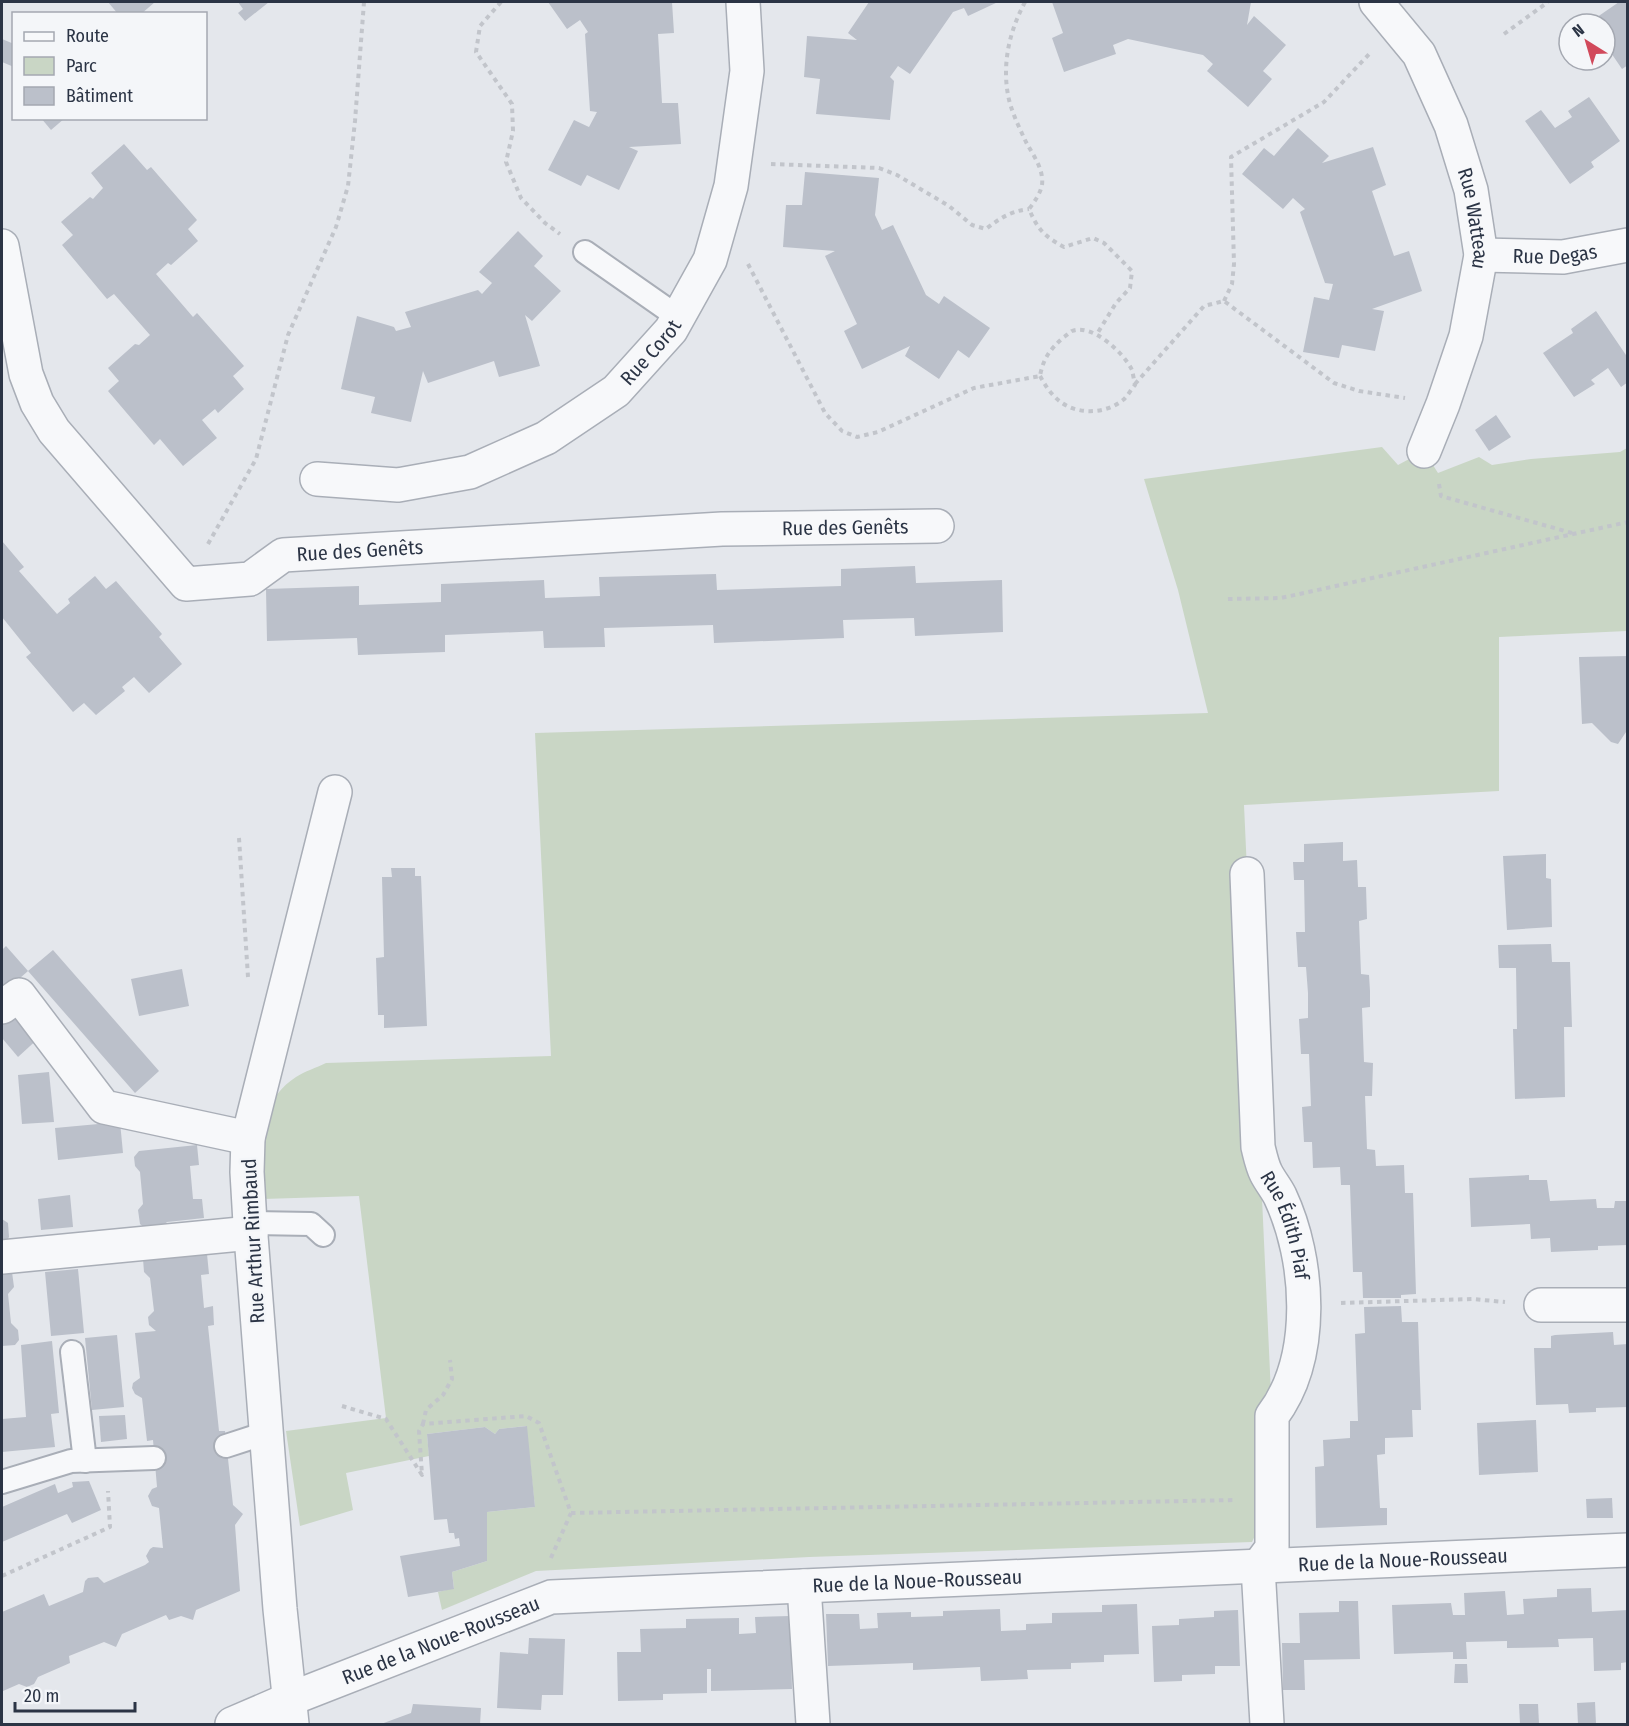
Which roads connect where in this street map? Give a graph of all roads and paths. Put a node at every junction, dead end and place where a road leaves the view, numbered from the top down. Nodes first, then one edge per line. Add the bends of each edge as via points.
1 (364, 2) edge
2 (501, 2) edge
3 (743, 2) edge
4 (1025, 2) edge
5 (1376, 2) edge
6 (1548, 2) edge
7 (1396, 26) junction
8 (1504, 34) dead end
9 (735, 162) junction
10 (1029, 209) junction
11 (723, 215) junction
12 (1628, 245) edge
13 (2, 246) edge
14 (585, 252) joint
15 (1481, 255) junction
16 (1224, 301) junction
17 (678, 317) junction
18 (1097, 334) junction
19 (1040, 376) junction
20 (1134, 384) junction
21 (1443, 404) junction
22 (1424, 451) joint
23 (317, 479) dead end
24 (1628, 522) edge
25 (937, 526) dead end
26 (1573, 533) junction
27 (186, 584) junction
28 (1228, 599) dead end
29 (335, 792) dead end
30 (239, 837) dead end
31 (1247, 874) dead end
32 (281, 1004) junction
33 (2, 1007) edge
34 (248, 1138) junction
35 (250, 1228) junction
36 (323, 1235) dead end
37 (2, 1257) edge
38 (1305, 1303) junction
39 (1541, 1305) joint
40 (1628, 1305) edge
41 (72, 1352) dead end
42 (450, 1360) dead end
43 (342, 1407) dead end
44 (423, 1424) junction
45 (266, 1434) junction
46 (226, 1446) dead end
47 (154, 1458) dead end
48 (96, 1461) junction
49 (2, 1482) edge
50 (1238, 1500) dead end
51 (571, 1513) junction
52 (1628, 1550) edge
53 (1258, 1567) junction
54 (2, 1576) edge
55 (804, 1586) junction
56 (551, 1597) junction
57 (291, 1712) edge
58 (232, 1725) edge
59 (813, 1725) edge
60 (1267, 1725) edge

1 - 27 path via 348,186 336,227 288,335 256,459
2 - 14 path via 480,26 476,52 512,104 513,131 506,162 521,198 544,223
3 - 9 street, Rue Corot via 747,71
4 - 10 path via 1014,22 1006,72 1008,96 1039,165 1042,182
5 - 7 street, Rue Watteau
6 - 8 path
7 - 15 street, Rue Watteau via 1419,54 1451,126 1471,190
7 - 16 path via 1324,102 1231,157 1234,264 1232,284
9 - 10 path via 879,168 897,174 972,225 986,229 1004,215
9 - 11 street, Rue Corot
10 - 18 path via 1046,237 1064,247 1093,238 1104,243 1132,271 1130,288
11 - 17 street, Rue Corot via 710,260
11 - 19 path via 825,413 842,431 857,437 878,432 974,388
12 - 15 street, Rue Degas via 1563,257
13 - 27 street via 26,374 37,403 54,431
14 - 17 lane
15 - 21 street, Rue Watteau via 1466,336
16 - 20 path via 1204,306
16 - 21 path via 1334,383 1359,391
17 - 23 street, Rue Corot via 616,391 546,438 470,472 398,485
18 - 19 path via 1072,331 1043,359
18 - 20 path via 1131,370
19 - 20 path via 1054,397 1084,412 1107,408 1124,399
21 - 22 street, Rue Watteau
22 - 26 path via 1437,473 1442,496
24 - 26 path
25 - 27 street, Rue des Genêts via 722,529 284,555 250,579
26 - 28 path via 1281,598
29 - 32 street, Rue Arthur Rimbaud
30 - 32 path via 248,978
31 - 38 street, Rue Édith Piaf via 1258,1147 1296,1245
32 - 34 street, Rue Arthur Rimbaud
33 - 34 street via 19,994 104,1107
34 - 35 street, Rue Arthur Rimbaud
35 - 36 lane via 311,1224
35 - 37 street
35 - 45 street, Rue Arthur Rimbaud
38 - 39 path via 1472,1299
38 - 53 street, Rue Édith Piaf via 1293,1375 1272,1416 1272,1548
39 - 40 street
41 - 48 lane
42 - 44 path via 452,1379 443,1395 426,1410
43 - 44 path via 386,1419 422,1475 419,1431
44 - 51 path via 526,1416 539,1423
45 - 46 lane
45 - 57 street, Rue Arthur Rimbaud
47 - 48 lane
48 - 49 lane via 71,1461
48 - 54 path via 110,1527
50 - 51 path
51 - 56 path via 548,1566
52 - 53 street, Rue de la Noue-Rousseau
53 - 55 street, Rue de la Noue-Rousseau
53 - 60 street
55 - 56 street, Rue de la Noue-Rousseau
55 - 59 street
56 - 57 street, Rue de la Noue-Rousseau
57 - 58 street, Rue de la Noue-Rousseau

